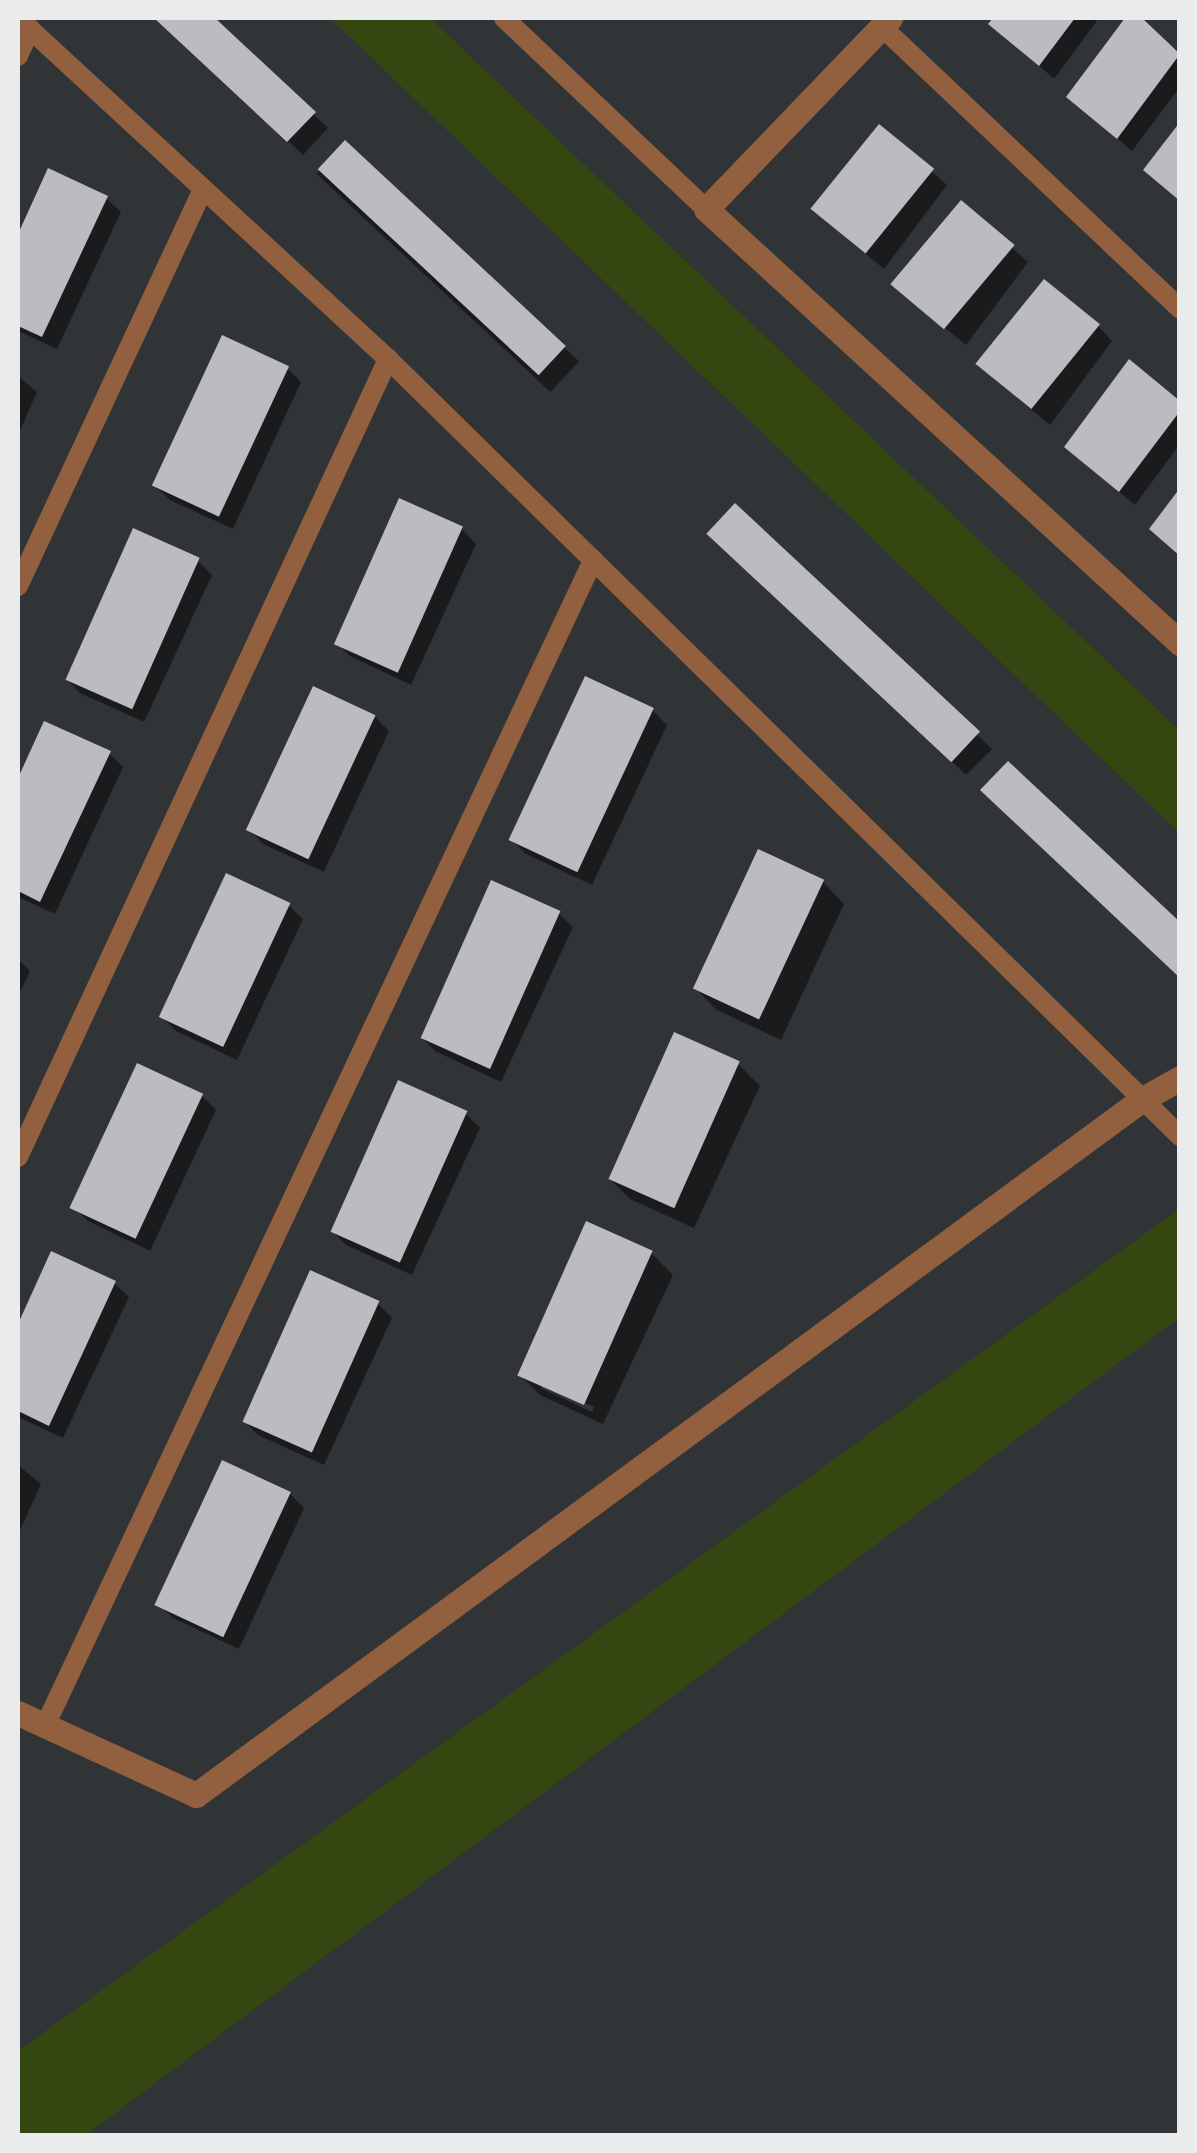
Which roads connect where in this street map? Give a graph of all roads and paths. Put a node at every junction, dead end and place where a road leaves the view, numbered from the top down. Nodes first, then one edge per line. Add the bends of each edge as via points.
1 (504, 18) edge
2 (885, 22) edge
3 (24, 23) edge
4 (18, 56) edge
5 (203, 188) junction
6 (706, 209) junction
7 (1180, 308) edge
8 (388, 359) junction
9 (593, 560) junction
10 (18, 586) edge
11 (1180, 642) edge
12 (1180, 1078) edge
13 (1141, 1100) junction
14 (1180, 1136) edge
15 (18, 1156) edge
16 (18, 1712) edge
17 (44, 1728) junction

1 - 6 lane
2 - 6 street
2 - 7 lane
3 - 4 lane
3 - 5 lane
5 - 8 lane
5 - 10 lane
6 - 11 street
8 - 9 lane
8 - 15 lane
9 - 13 lane
9 - 17 lane
12 - 13 street
13 - 14 lane
13 - 17 street via 196,1796
16 - 17 street

